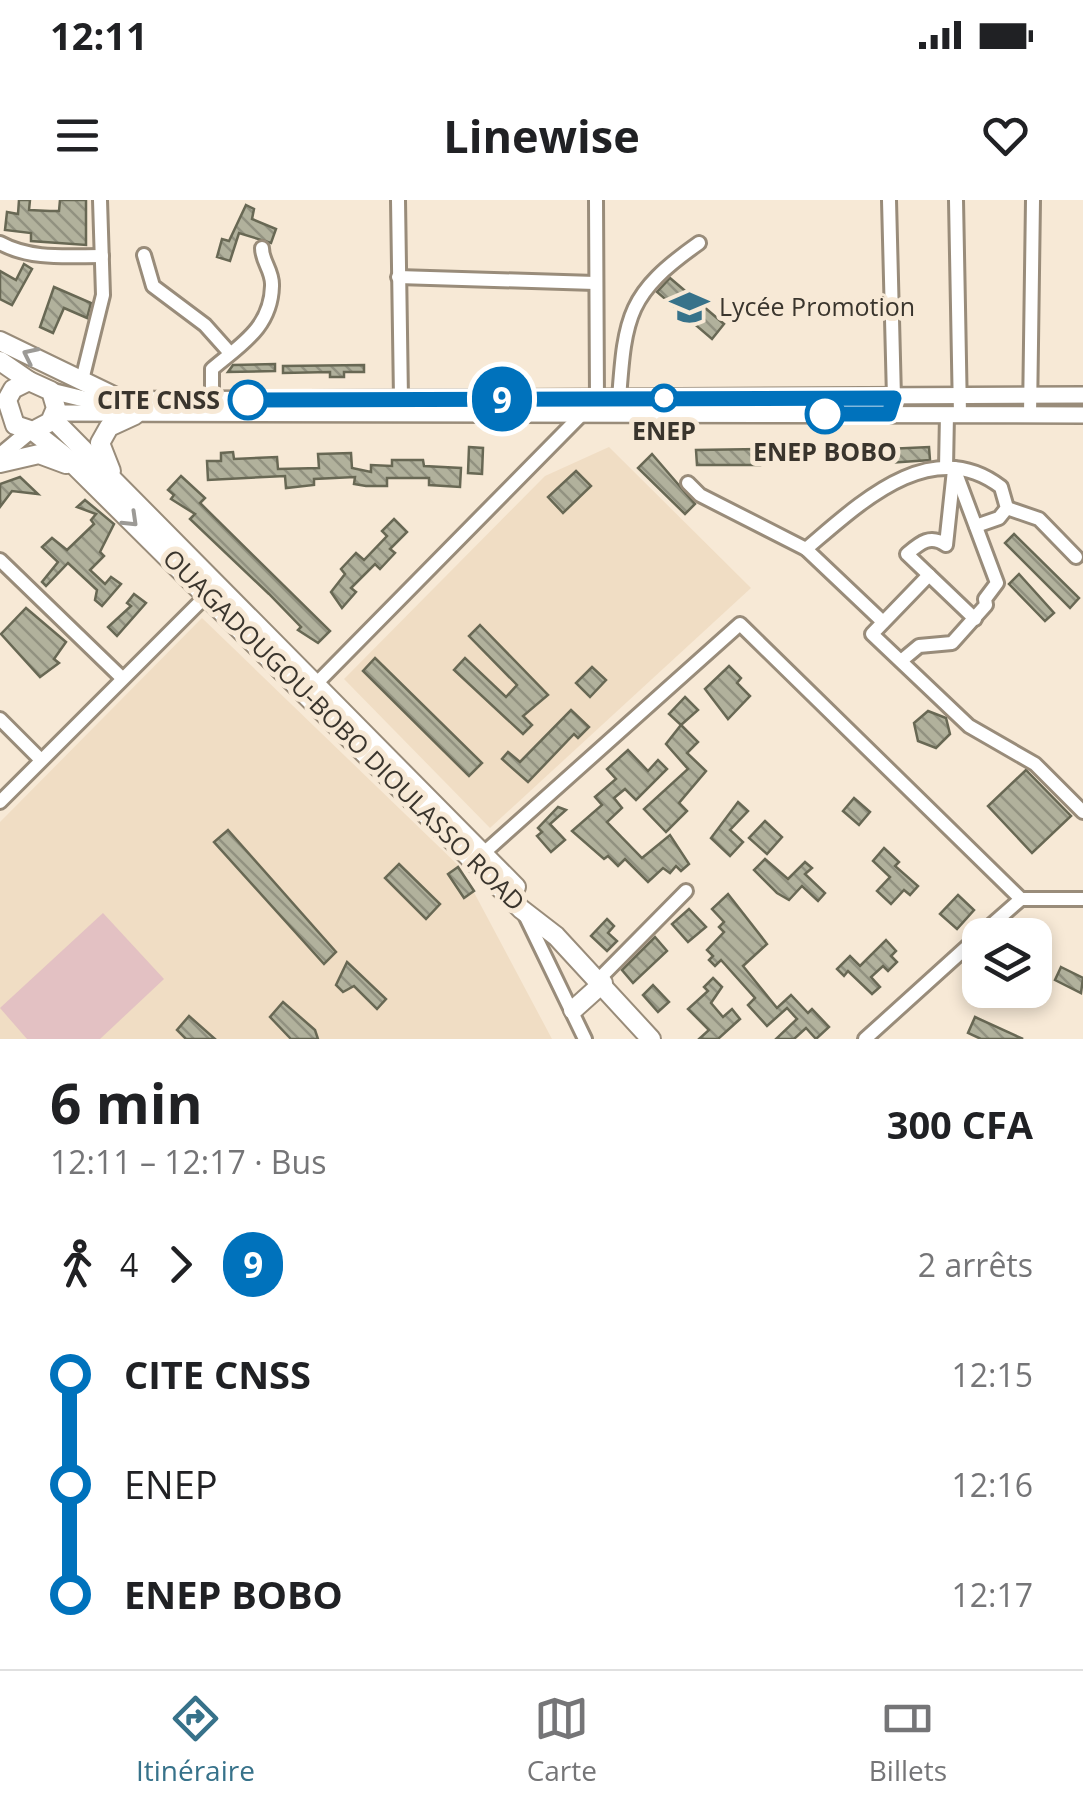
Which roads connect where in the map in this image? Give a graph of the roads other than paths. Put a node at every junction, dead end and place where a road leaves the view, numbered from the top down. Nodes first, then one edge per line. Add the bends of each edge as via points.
1 (100, 200) edge
2 (398, 200) edge
3 (596, 200) edge
4 (889, 200) edge
5 (956, 200) edge
6 (1034, 200) edge
7 (0, 243) edge
8 (699, 244) dead end
9 (262, 248) dead end
10 (144, 255) dead end
11 (102, 256) junction
12 (398, 277) junction
13 (595, 282) junction
14 (0, 341) edge
15 (230, 354) junction
16 (0, 361) edge
17 (82, 380) junction
18 (29, 381) junction
19 (51, 391) junction
20 (1032, 395) junction
21 (1083, 395) edge
22 (960, 396) junction
23 (596, 399) junction
24 (619, 399) junction
25 (212, 400) junction
26 (3, 402) edge
27 (397, 405) junction
28 (891, 406) junction
29 (100, 408) junction
30 (129, 408) junction
31 (953, 414) junction
32 (1030, 415) junction
33 (1083, 415) edge
34 (54, 416) junction
35 (579, 416) junction
36 (32, 431) junction
37 (0, 459) edge
38 (950, 468) junction
39 (688, 483) dead end
40 (123, 488) junction
41 (99, 490) junction
42 (1007, 508) junction
43 (976, 526) junction
44 (806, 549) junction
45 (1076, 557) dead end
46 (0, 560) edge
47 (928, 574) junction
48 (212, 589) junction
49 (975, 619) junction
50 (883, 622) junction
51 (900, 662) junction
52 (122, 678) junction
53 (312, 688) junction
54 (0, 719) edge
55 (40, 759) junction
56 (0, 802) edge
57 (1083, 812) edge
58 (480, 856) junction
59 (686, 891) dead end
60 (1083, 898) edge
61 (1020, 899) junction
62 (522, 908) junction
63 (999, 918) edge
64 (540, 920) junction
65 (962, 951) edge
66 (601, 981) junction
67 (572, 1010) junction
68 (585, 1039) edge
69 (651, 1039) edge
70 (864, 1039) edge

1 - 11 street
2 - 12 street
3 - 13 street
4 - 28 street
5 - 22 street
6 - 20 street
7 - 11 street via 44,256
8 - 24 street via 639,296 624,336
9 - 15 street via 271,273 269,304 252,337
10 - 15 street via 158,292 205,325
11 - 17 street via 100,316
12 - 13 street
12 - 27 street
13 - 23 street
17 -> 14 highway
15 - 25 street via 212,369
16 - 18 highway
17 - 30 highway
18 - 19 highway
18 - 26 highway
19 - 29 main road
19 - 34 highway
20 - 21 main road
20 - 22 main road
20 - 32 street
22 - 28 main road
22 - 31 street
23 - 24 main road
23 - 27 main road
23 - 35 street
24 - 28 main road
25 - 27 main road
25 - 30 main road
26 - 36 highway via 15,425
27 - 30 main road
27 - 35 main road
28 - 31 main road
28 - 35 main road
29 - 30 main road
29 - 34 main road
30 - 40 highway via 100,443
31 - 32 main road
31 - 38 street
32 - 33 main road
34 - 36 highway
34 - 40 highway, OUAGADOUGOU-BOBO DIOULASSO ROAD
35 - 53 street
36 - 37 main road
36 - 41 highway, OUAGADOUGOU-BOBO DIOULASSO ROAD
37 - 41 highway via 50,455
38 - 42 street via 971,469 1000,486
38 - 43 street
38 - 44 street via 920,470 871,494
38 - 47 street via 946,545 921,542 908,554
39 - 44 street
40 - 48 highway, OUAGADOUGOU-BOBO DIOULASSO ROAD
41 -> 48 highway, OUAGADOUGOU-BOBO DIOULASSO ROAD
42 - 43 street
42 - 45 street via 1039,519
43 - 49 street via 997,584
44 - 50 street
46 - 52 street
47 - 49 street
47 - 50 street
48 - 52 street
48 - 53 highway, OUAGADOUGOU-BOBO DIOULASSO ROAD
49 - 51 street via 952,643 920,646
50 - 51 street via 872,634
51 - 57 street via 969,726 1035,764
52 - 55 street
53 - 58 highway, OUAGADOUGOU-BOBO DIOULASSO ROAD
54 - 55 street
55 - 56 street
58 - 61 street via 740,624
58 - 62 highway, OUAGADOUGOU-BOBO DIOULASSO ROAD
58 - 64 highway, OUAGADOUGOU-BOBO DIOULASSO ROAD via 529,900
59 - 66 street
60 - 61 street
61 - 63 street
62 - 64 highway, OUAGADOUGOU-BOBO DIOULASSO ROAD
62 - 67 street
64 - 66 highway
65 - 70 street
66 - 67 highway
66 - 69 highway
67 - 68 street

